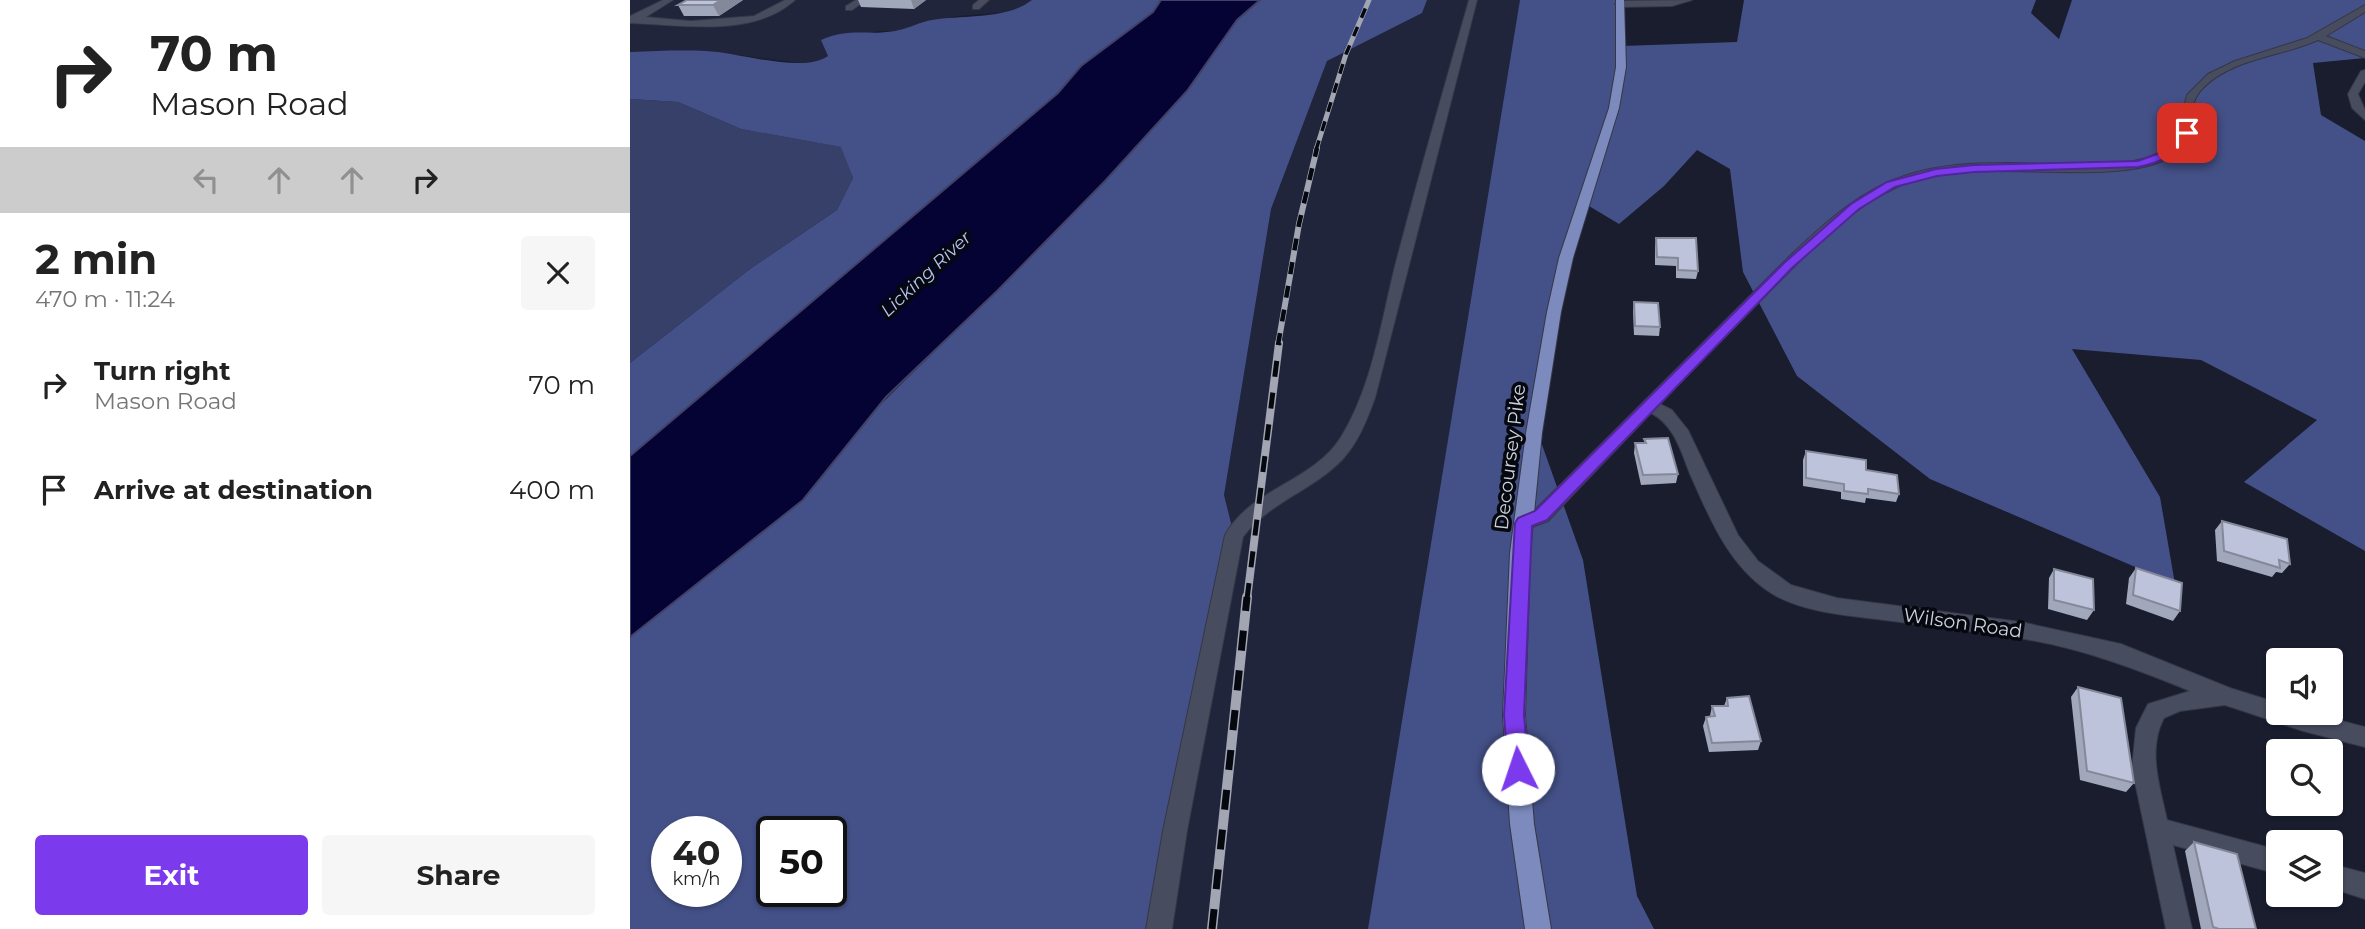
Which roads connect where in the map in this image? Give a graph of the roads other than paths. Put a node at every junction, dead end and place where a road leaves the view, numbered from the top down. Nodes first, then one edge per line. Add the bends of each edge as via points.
1 (669, 0) edge
2 (791, 0) edge
3 (862, 0) edge
4 (985, 0) edge
5 (1472, 0) edge
6 (1688, 0) edge
7 (1620, 2) edge
8 (976, 7) dead end
9 (849, 8) dead end
10 (2365, 8) edge
11 (676, 12) edge
12 (632, 20) edge
13 (653, 21) junction
14 (2317, 36) junction
15 (2365, 55) edge
16 (2365, 73) edge
17 (2365, 117) edge
18 (1648, 405) junction
19 (1524, 523) junction
20 (2225, 696) junction
21 (2365, 737) edge
22 (2157, 829) junction
23 (2266, 859) edge
24 (2343, 880) edge
25 (2365, 886) edge
26 (1159, 929) edge
27 (1538, 929) edge
28 (2179, 929) edge

1 - 12 street
2 - 13 street via 754,19
3 - 9 street
4 - 8 street
5 - 26 street via 1365,406 1346,443 1329,461 1257,510 1234,535
6 - 7 street
7 - 19 main road, Decoursey Pike via 1621,67 1614,108 1566,258 1554,312
10 - 14 street
11 - 13 street
12 - 13 street
14 - 15 street
14 - 18 street via 2237,62 2209,78 2188,102 2187,133 2158,159 2108,167 1936,173 1874,194 1788,265
16 - 17 street via 2353,94
18 - 19 street via 1541,516
18 - 20 street, Wilson Road via 1666,414 1680,430 1731,540 1751,566 1784,591 1838,606 2021,630 2121,653
19 - 27 main road, Decoursey Pike via 1514,715 1522,824
20 - 21 street, Wilson Road
20 - 22 street via 2179,702 2156,711 2147,729 2144,768
22 - 23 street
22 - 28 street
24 - 25 street

